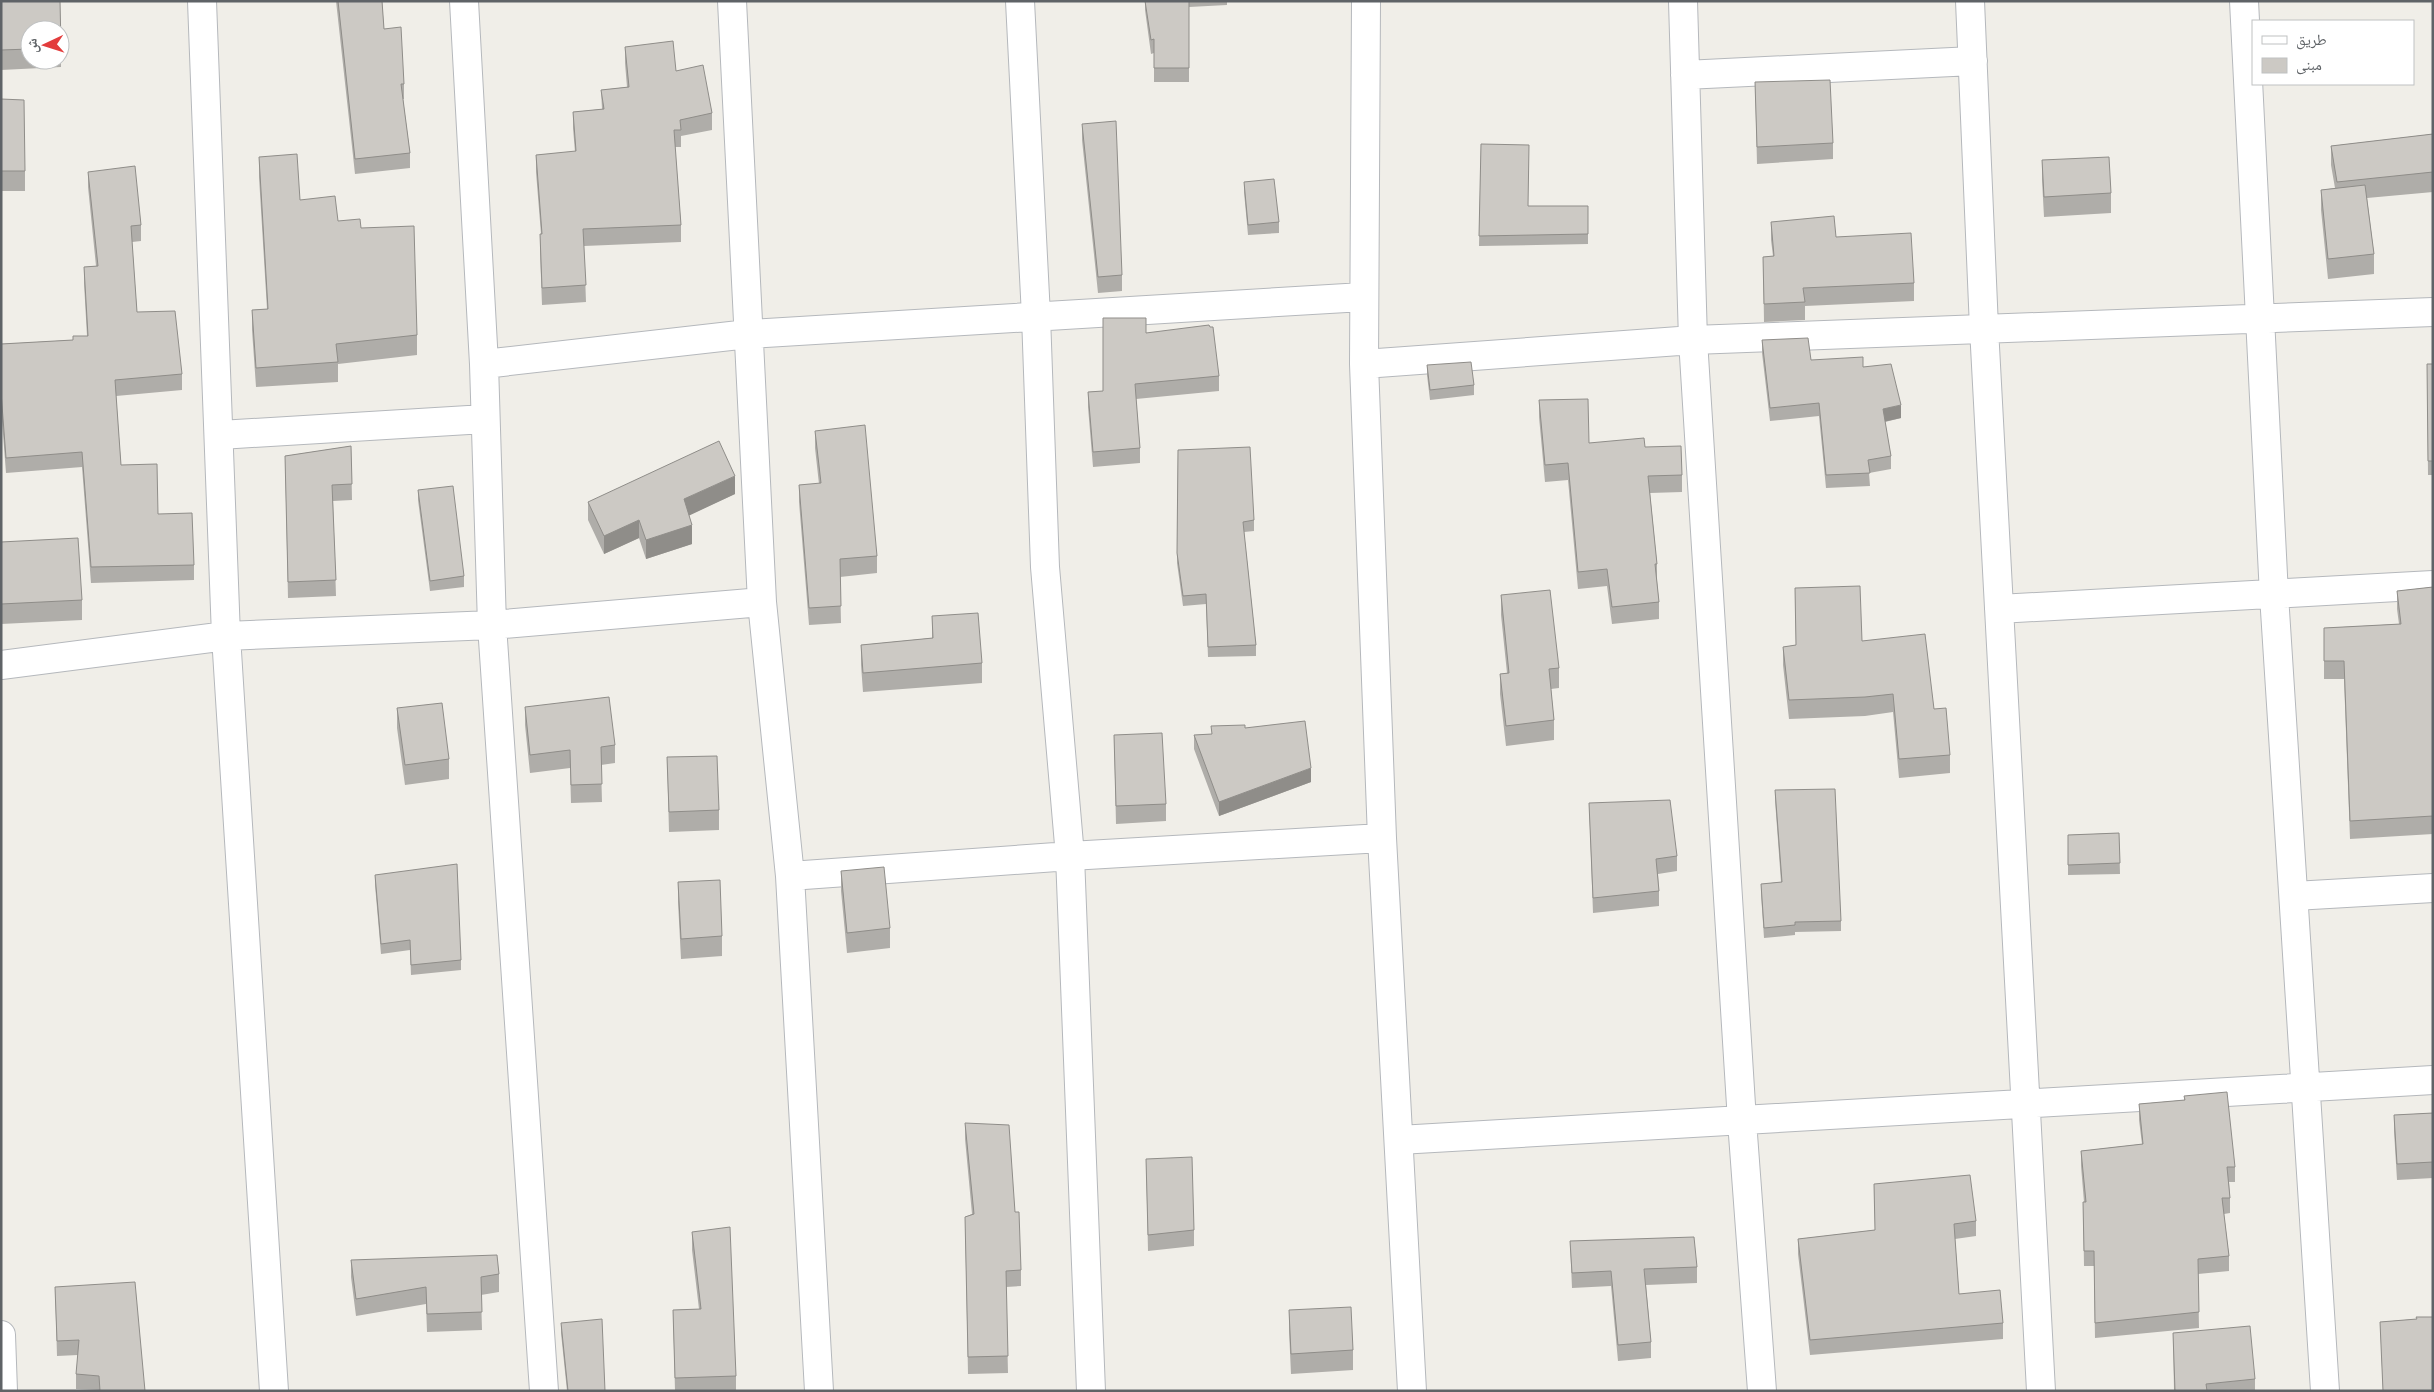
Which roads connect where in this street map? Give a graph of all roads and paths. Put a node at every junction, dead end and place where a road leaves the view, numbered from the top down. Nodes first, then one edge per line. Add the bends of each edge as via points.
1 (202, 1) edge
2 (464, 1) edge
3 (732, 1) edge
4 (1020, 1) edge
5 (1366, 1) edge
6 (1683, 1) edge
7 (1970, 1) edge
8 (2244, 1) edge
9 (1973, 61) junction
10 (1685, 75) junction
11 (1363, 297) junction
12 (2433, 312) edge
13 (1036, 316) junction
14 (2260, 319) junction
15 (1984, 328) junction
16 (748, 334) junction
17 (1693, 340) junction
18 (484, 364) junction
19 (1364, 364) junction
20 (485, 419) junction
21 (220, 435) junction
22 (2433, 585) edge
23 (2274, 595) junction
24 (762, 602) junction
25 (1999, 609) junction
26 (492, 625) junction
27 (226, 636) junction
28 (1, 665) edge
29 (1382, 838) junction
30 (1070, 856) junction
31 (790, 876) junction
32 (2433, 888) edge
33 (2294, 896) junction
34 (2433, 1080) edge
35 (2304, 1086) junction
36 (2026, 1103) junction
37 (1742, 1121) junction
38 (1399, 1140) junction
39 (1, 1335) edge
40 (3, 1391) edge
41 (274, 1391) edge
42 (544, 1391) edge
43 (819, 1391) edge
44 (1091, 1391) edge
45 (1412, 1391) edge
46 (1762, 1391) edge
47 (2041, 1391) edge
48 (2324, 1391) edge

1 - 21 street
2 - 18 street
3 - 16 street
4 - 13 street
5 - 11 street
6 - 10 street
7 - 9 street
8 - 14 street
9 - 10 street
9 - 15 street
10 - 17 street
11 - 13 street
11 - 19 street
12 - 14 street
13 - 16 street
13 - 30 street via 1046,567
14 - 15 street
14 - 23 street
15 - 17 street
15 - 25 street
16 - 18 street
16 - 24 street
17 - 19 street
17 - 37 street
18 - 20 street
19 - 29 street
20 - 21 street
20 - 26 street
21 - 27 street
22 - 23 street
23 - 25 street
23 - 33 street
24 - 26 street
24 - 31 street
25 - 36 street
26 - 27 street
26 - 42 street
27 - 28 street
27 - 41 street
29 - 30 street
29 - 38 street
30 - 31 street
30 - 44 street
31 - 43 street
32 - 33 street
33 - 35 street
34 - 35 street
35 - 36 street
35 - 48 street
36 - 37 street
36 - 47 street
37 - 38 street
37 - 46 street
38 - 45 street
39 - 40 street

